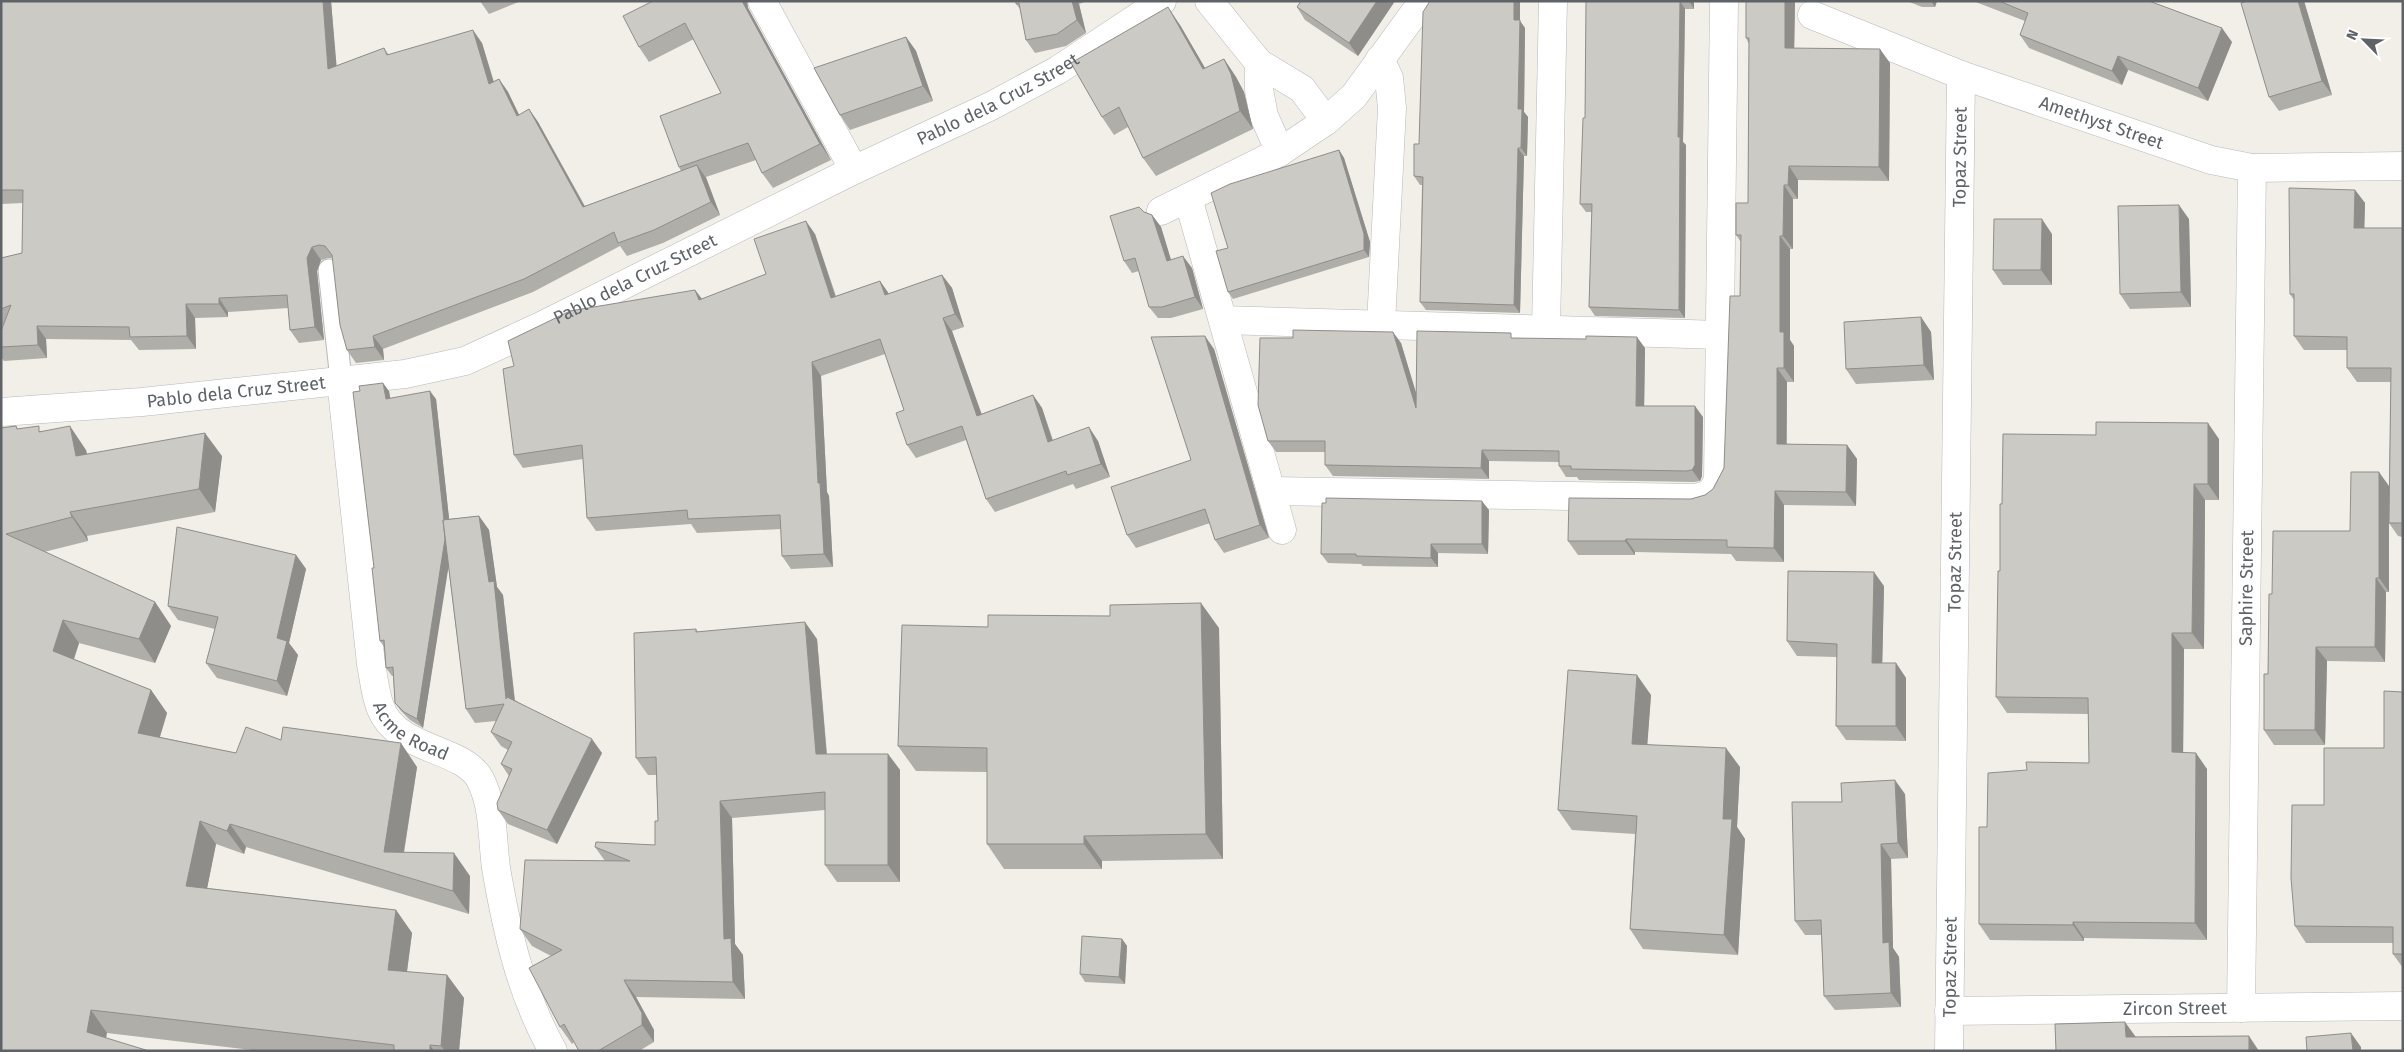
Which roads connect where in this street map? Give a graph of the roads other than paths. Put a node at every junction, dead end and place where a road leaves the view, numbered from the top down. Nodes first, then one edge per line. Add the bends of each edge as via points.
1 (762, 1) edge
2 (1162, 1) edge
3 (1209, 1) edge
4 (1423, 1) edge
5 (1553, 1) edge
6 (1724, 1) edge
7 (1812, 15) dead end
8 (1380, 59) junction
9 (1259, 63) junction
10 (1962, 75) junction
11 (1326, 121) junction
12 (1280, 152) junction
13 (2403, 166) edge
14 (2252, 168) junction
15 (854, 170) junction
16 (1188, 198) junction
17 (1161, 211) dead end
18 (329, 270) edge
19 (1223, 320) junction
20 (1381, 324) junction
21 (1546, 329) junction
22 (1721, 335) junction
23 (341, 380) junction
24 (1, 412) edge
25 (1272, 491) junction
26 (1282, 530) dead end
27 (2403, 1006) edge
28 (2241, 1008) junction
29 (1949, 1012) junction
30 (553, 1051) edge
31 (1949, 1051) edge

1 - 15 street
2 - 15 street, Pablo dela Cruz Street via 1058,70 991,106
3 - 9 street
4 - 8 street
5 - 21 street
6 - 22 street
7 - 10 street, Amethyst Street
8 - 11 street via 1354,96
8 - 20 street via 1388,78 1392,108
9 - 11 street via 1302,89
9 - 12 street via 1259,90 1264,116
10 - 14 street, Amethyst Street via 2211,160
10 - 29 street, Topaz Street
11 - 12 street
12 - 16 street
13 - 14 street, Amethyst Street
14 - 28 street, Saphire Street
15 - 23 street, Pablo dela Cruz Street via 465,361 405,374
16 - 17 street
16 - 19 street
18 - 23 lane
19 - 20 street
19 - 25 street
20 - 21 street
21 - 22 street
22 - 25 street via 1718,482 1710,494 1696,498
23 - 24 street, Pablo dela Cruz Street via 142,402
23 - 30 street, Acme Road via 371,664 381,710 396,730 419,744 462,762 479,777 488,796 496,867 516,966
25 - 26 street
27 - 28 street, Zircon Street
28 - 29 street, Zircon Street
29 - 31 street, Topaz Street

